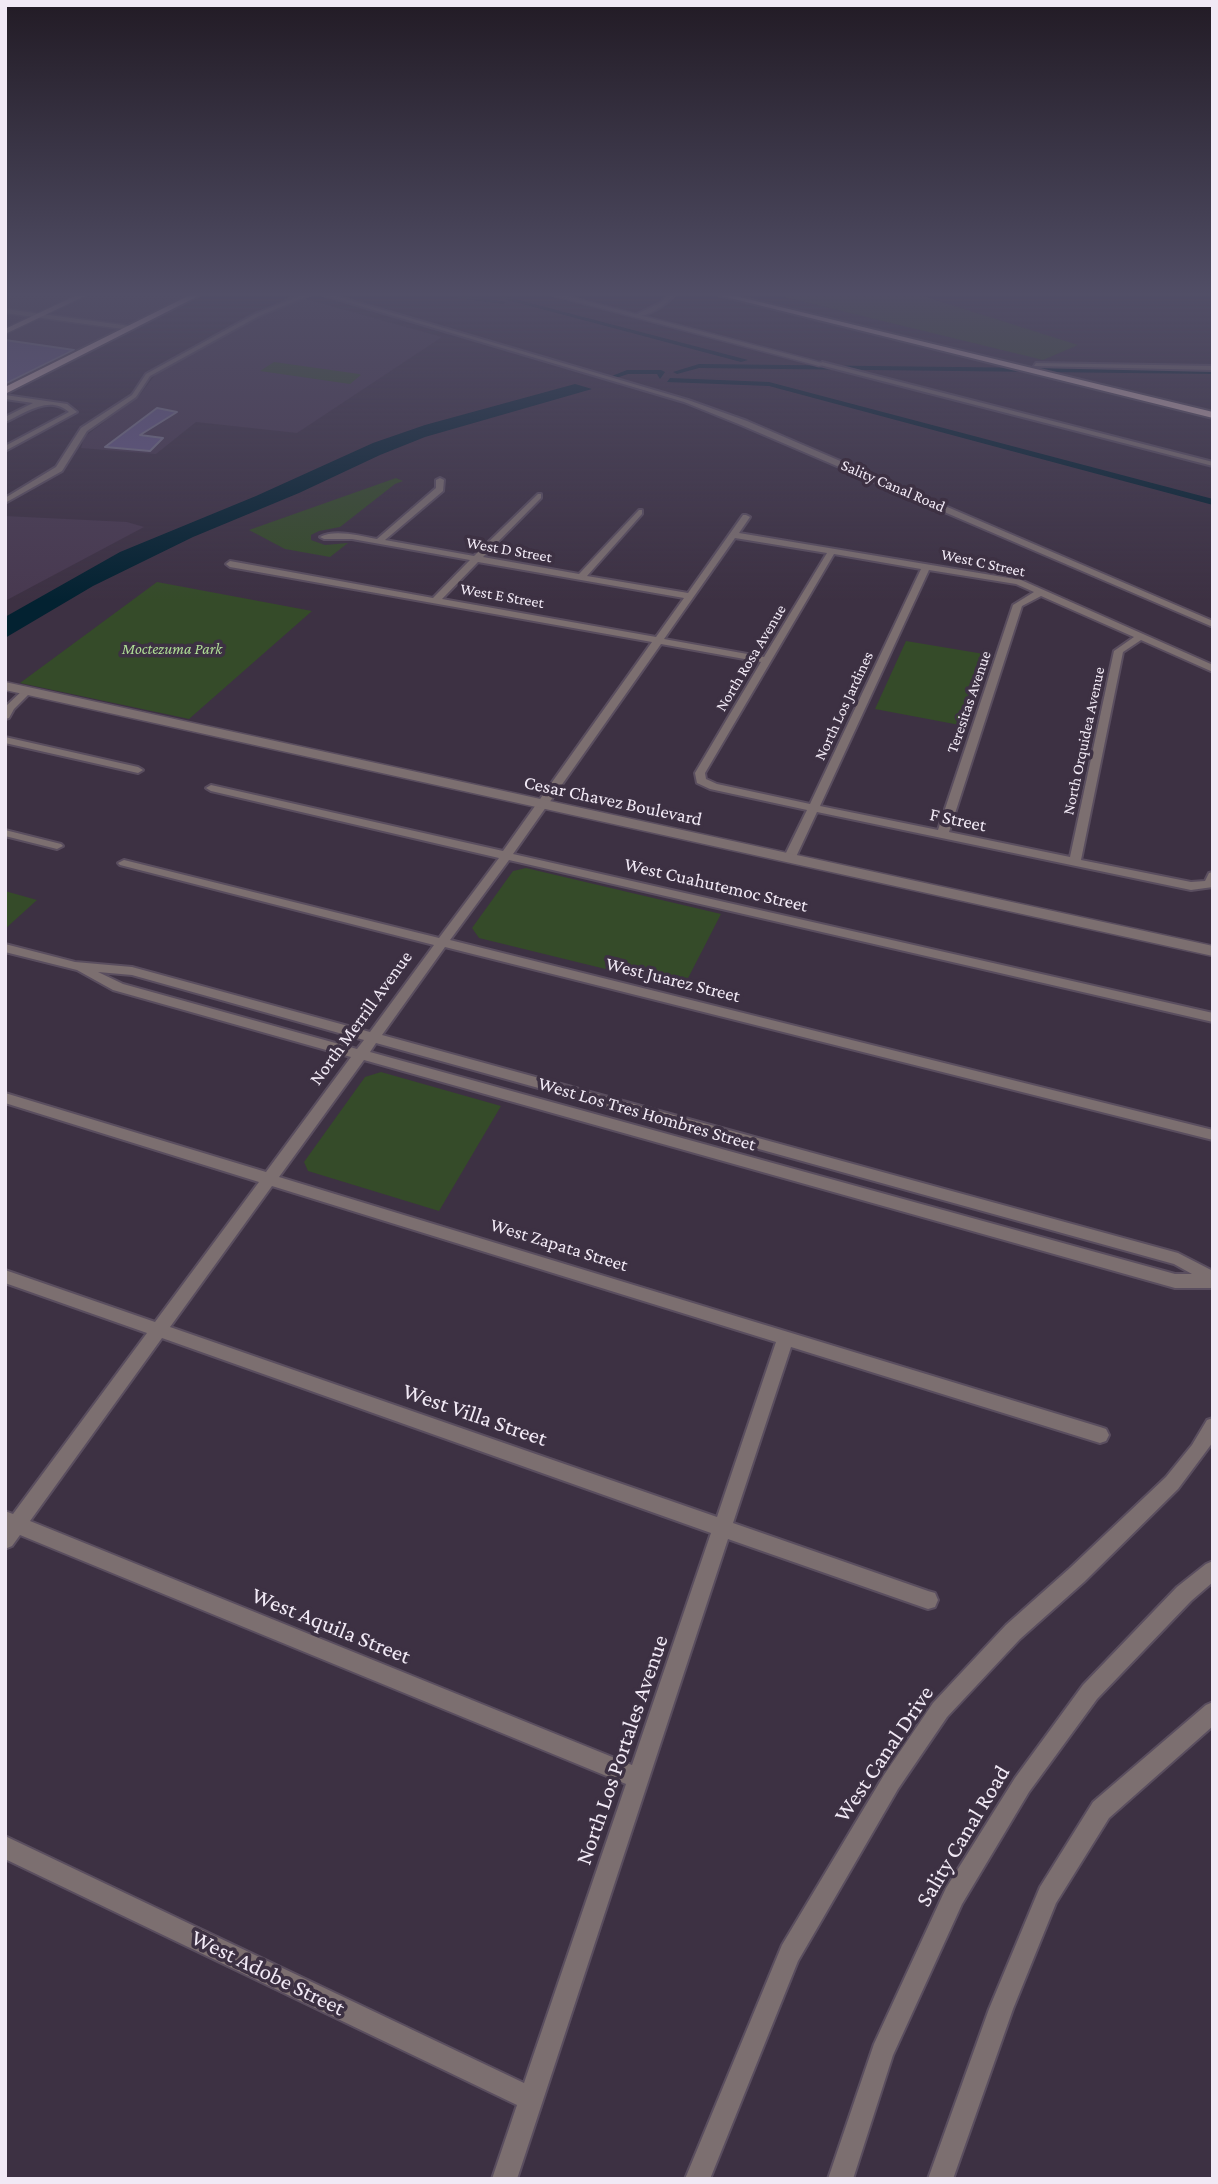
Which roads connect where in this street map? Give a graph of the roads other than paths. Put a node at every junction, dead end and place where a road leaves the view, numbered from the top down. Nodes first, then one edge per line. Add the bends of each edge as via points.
1 (5, 397) edge
2 (132, 397) edge
3 (672, 397) edge
4 (950, 397) edge
5 (1145, 397) edge
6 (1166, 397) edge
7 (40, 402) junction
8 (1213, 408) edge
9 (1213, 415) edge
10 (5, 420) edge
11 (5, 449) edge
12 (1213, 464) edge
13 (440, 480) dead end
14 (538, 496) dead end
15 (5, 501) edge
16 (639, 512) dead end
17 (746, 517) dead end
18 (733, 535) junction
19 (324, 537) dead end
20 (378, 542) junction
21 (832, 551) junction
22 (476, 559) junction
23 (230, 564) dead end
24 (927, 566) junction
25 (581, 577) junction
26 (1041, 592) junction
27 (689, 596) junction
28 (436, 600) junction
29 (1213, 624) edge
30 (1140, 637) junction
31 (658, 640) junction
32 (768, 660) junction
33 (1213, 669) edge
34 (5, 686) edge
35 (27, 691) junction
36 (5, 716) edge
37 (5, 740) edge
38 (138, 770) dead end
39 (701, 781) joint
40 (211, 788) dead end
41 (542, 805) junction
42 (813, 808) junction
43 (5, 833) edge
44 (942, 835) junction
45 (57, 846) dead end
46 (505, 857) junction
47 (789, 859) junction
48 (1075, 862) junction
49 (124, 863) dead end
50 (1211, 880) edge
51 (443, 942) junction
52 (5, 947) edge
53 (1213, 951) edge
54 (75, 966) junction
55 (1213, 1018) edge
56 (373, 1038) junction
57 (360, 1055) junction
58 (5, 1098) edge
59 (1213, 1135) edge
60 (271, 1179) junction
61 (5, 1276) edge
62 (1213, 1280) edge
63 (159, 1330) junction
64 (786, 1337) junction
65 (1213, 1426) edge
66 (1100, 1435) dead end
67 (722, 1527) junction
68 (9, 1528) edge
69 (1213, 1570) edge
70 (928, 1600) dead end
71 (1213, 1712) edge
72 (638, 1778) junction
73 (5, 1847) edge
74 (530, 2099) junction
75 (504, 2179) edge
76 (697, 2179) edge
77 (840, 2179) edge
78 (940, 2179) edge

1 - 7 street
2 - 15 street via 79,435 59,469
3 - 29 street, Sality Canal Road via 744,422
4 - 12 street
5 - 9 highway
6 - 8 highway
7 - 10 street
7 - 11 street via 73,411
13 - 20 street via 440,489
14 - 22 street
16 - 25 street
17 - 18 street, North Merrill Avenue
18 - 21 street, West C Street
18 - 27 street, North Merrill Avenue
19 - 20 street, West D Street
20 - 22 street, West D Street
21 - 24 street, West C Street
21 - 32 street, North Rosa Avenue
22 - 25 street, West D Street
22 - 28 street
23 - 28 street, West E Street
24 - 26 street, West C Street via 1008,580
24 - 42 street, North Los Jardines
25 - 27 street, West D Street
26 - 30 street, West C Street
26 - 44 street, Teresitas Avenue via 1018,606
27 - 31 street, North Merrill Avenue
28 - 31 street, West E Street
30 - 33 street, West C Street
30 - 48 street, North Orquidea Avenue via 1119,651
31 - 32 street, West E Street
31 - 41 street, North Merrill Avenue
32 - 39 street, North Rosa Avenue via 700,773
34 - 35 street, Cesar Chavez Boulevard
35 - 36 street
35 - 41 street, Cesar Chavez Boulevard
37 - 38 street
39 - 42 street, F Street
40 - 46 street, West Cuahutemoc Street
41 - 46 street, North Merrill Avenue
41 - 47 street, Cesar Chavez Boulevard
42 - 44 street, F Street
42 - 47 street, North Los Jardines
43 - 45 street
44 - 48 street, F Street
46 - 51 street, North Merrill Avenue
46 - 55 street, West Cuahutemoc Street
47 - 53 street, Cesar Chavez Boulevard
48 - 50 street, F Street via 1191,886
49 - 51 street, West Juarez Street
51 - 56 street, North Merrill Avenue
51 - 59 street, West Juarez Street
52 - 54 street, West Los Tres Hombres Street
54 - 56 street, West Los Tres Hombres Street via 132,971
54 - 57 street, West Los Tres Hombres Street via 118,988
56 - 57 street, North Merrill Avenue
56 - 62 street, West Los Tres Hombres Street via 1178,1259
57 - 60 street, North Merrill Avenue
57 - 62 street, West Los Tres Hombres Street via 1175,1281
58 - 60 street, West Zapata Street
60 - 63 street, North Merrill Avenue
60 - 64 street, West Zapata Street
61 - 63 street, West Villa Street
63 - 67 street, West Villa Street
63 - 68 street, North Merrill Avenue
64 - 66 street, West Zapata Street
64 - 67 street, North Los Portales Avenue
65 - 76 street, West Canal Drive via 1172,1483 1013,1632 940,1710 891,1782 790,1953
67 - 70 street, West Villa Street
67 - 72 street, North Los Portales Avenue
68 - 72 street, West Aquila Street
69 - 77 street, Sality Canal Road via 1090,1692 1022,1785 954,1896 882,2052
71 - 78 street via 1101,1810 1048,1895
72 - 74 street, North Los Portales Avenue
73 - 74 street, West Adobe Street
74 - 75 street, North Los Portales Avenue

